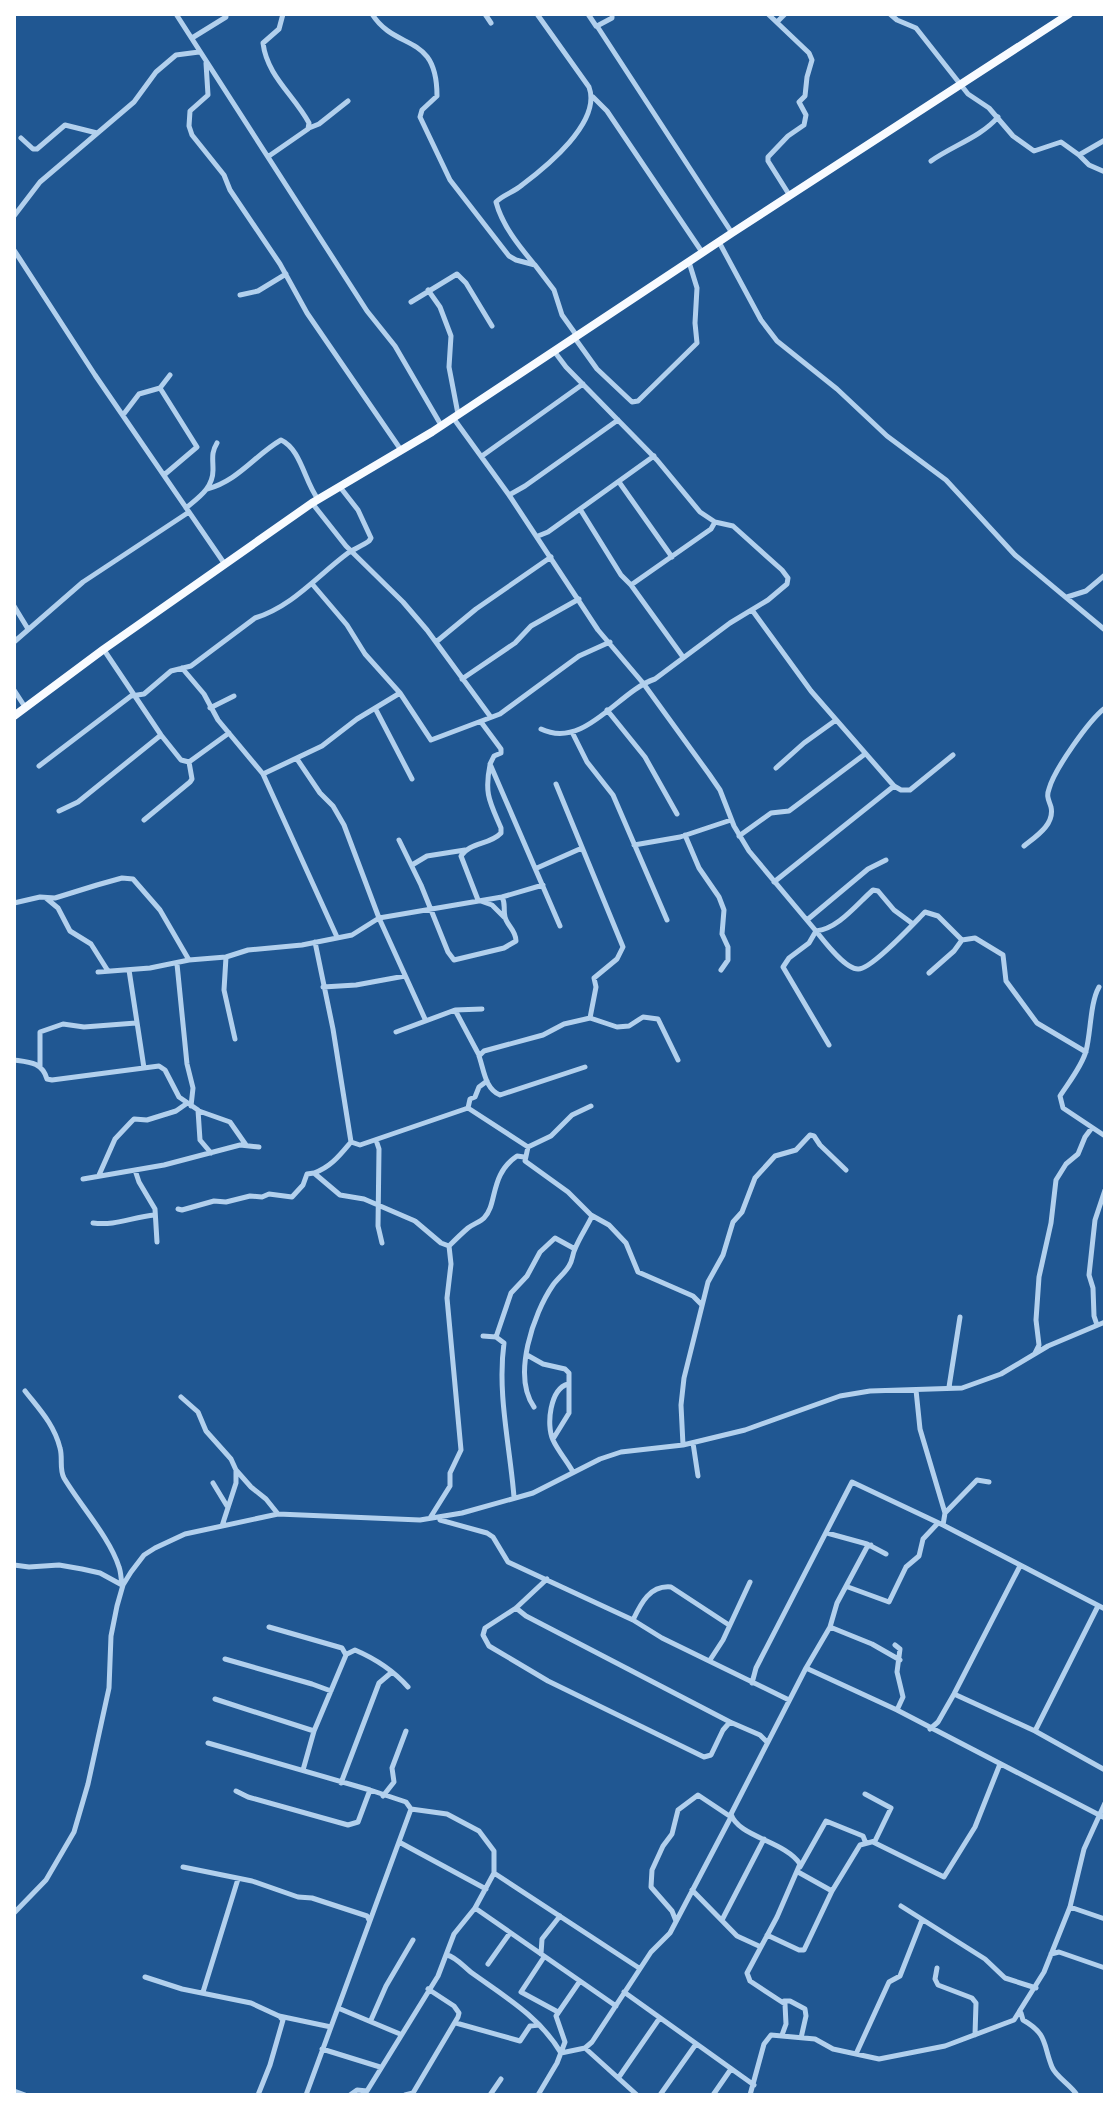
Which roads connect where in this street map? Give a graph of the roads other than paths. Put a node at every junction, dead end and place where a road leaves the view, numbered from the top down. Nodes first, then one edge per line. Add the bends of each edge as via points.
1 (283, 14) edge
2 (372, 14) edge
3 (485, 14) edge
4 (537, 14) edge
5 (588, 14) edge
6 (768, 14) edge
7 (785, 14) edge
8 (890, 14) edge
9 (1069, 14) edge
10 (178, 15) edge
11 (228, 15) edge
12 (613, 15) edge
13 (777, 22) junction
14 (491, 23) dead end
15 (597, 26) junction
16 (192, 38) junction
17 (200, 52) junction
18 (206, 62) junction
19 (960, 85) junction
20 (592, 96) junction
21 (348, 101) dead end
22 (998, 117) junction
23 (308, 129) junction
24 (97, 133) junction
25 (21, 138) dead end
26 (1105, 140) edge
27 (1079, 155) junction
28 (269, 156) junction
29 (931, 161) dead end
30 (1105, 172) edge
31 (790, 196) junction
32 (15, 213) edge
33 (732, 233) junction
34 (719, 242) junction
35 (14, 250) edge
36 (702, 253) junction
37 (689, 262) junction
38 (535, 265) junction
39 (286, 274) junction
40 (428, 290) junction
41 (240, 295) dead end
42 (411, 302) dead end
43 (492, 326) dead end
44 (575, 336) junction
45 (554, 351) junction
46 (170, 375) dead end
47 (583, 384) junction
48 (160, 388) junction
49 (123, 415) junction
50 (456, 416) junction
51 (618, 420) junction
52 (441, 425) junction
53 (217, 443) dead end
54 (402, 451) junction
55 (482, 456) junction
56 (654, 456) junction
57 (164, 475) junction
58 (619, 482) junction
59 (340, 487) junction
60 (207, 489) junction
61 (509, 495) junction
62 (315, 501) junction
63 (580, 509) junction
64 (187, 510) junction
65 (715, 522) junction
66 (538, 536) junction
67 (351, 551) junction
68 (551, 557) junction
69 (672, 557) junction
70 (224, 563) junction
71 (1105, 575) edge
72 (313, 585) junction
73 (631, 585) junction
74 (1086, 591) junction
75 (1067, 597) junction
76 (579, 599) junction
77 (14, 606) edge
78 (1080, 608) junction
79 (752, 610) junction
80 (28, 629) junction
81 (1105, 630) edge
82 (14, 642) edge
83 (436, 642) junction
84 (610, 642) junction
85 (104, 649) junction
86 (683, 657) junction
87 (182, 668) junction
88 (462, 679) junction
89 (643, 683) junction
90 (14, 690) edge
91 (400, 693) junction
92 (136, 696) junction
93 (234, 696) dead end
94 (25, 707) junction
95 (210, 708) junction
96 (375, 708) junction
97 (1105, 708) edge
98 (607, 710) junction
99 (14, 716) edge
100 (490, 716) junction
101 (836, 720) junction
102 (481, 722) junction
103 (541, 729) dead end
104 (572, 732) junction
105 (229, 733) junction
106 (161, 735) junction
107 (865, 754) junction
108 (953, 755) dead end
109 (297, 759) junction
110 (189, 762) junction
111 (490, 764) junction
112 (39, 766) dead end
113 (776, 768) dead end
114 (263, 774) junction
115 (412, 779) dead end
116 (556, 784) dead end
117 (894, 786) junction
118 (59, 811) dead end
119 (677, 814) dead end
120 (144, 820) dead end
121 (731, 820) junction
122 (685, 835) junction
123 (739, 836) junction
124 (399, 840) dead end
125 (634, 845) junction
126 (1024, 846) dead end
127 (582, 848) junction
128 (466, 850) junction
129 (886, 860) dead end
130 (412, 865) junction
131 (537, 868) junction
132 (774, 882) junction
133 (543, 885) junction
134 (40, 897) junction
135 (502, 897) junction
136 (478, 900) junction
137 (14, 903) edge
138 (430, 910) junction
139 (379, 918) junction
140 (505, 918) junction
141 (667, 920) dead end
142 (807, 920) junction
143 (913, 924) junction
144 (560, 926) dead end
145 (816, 931) junction
146 (337, 937) junction
147 (962, 940) junction
148 (315, 942) junction
149 (226, 957) junction
150 (189, 960) junction
151 (177, 964) junction
152 (129, 970) junction
153 (721, 970) dead end
154 (108, 971) junction
155 (98, 972) dead end
156 (929, 973) dead end
157 (405, 976) junction
158 (323, 987) junction
159 (1099, 987) dead end
160 (482, 1009) dead end
161 (455, 1010) junction
162 (590, 1018) junction
163 (425, 1019) junction
164 (136, 1023) junction
165 (396, 1032) dead end
166 (235, 1039) dead end
167 (829, 1045) dead end
168 (1086, 1052) junction
169 (479, 1056) junction
170 (14, 1060) edge
171 (678, 1060) dead end
172 (40, 1066) junction
173 (585, 1067) dead end
174 (144, 1068) junction
175 (487, 1081) junction
176 (591, 1106) dead end
177 (192, 1107) junction
178 (468, 1108) junction
179 (1091, 1129) junction
180 (1105, 1136) edge
181 (376, 1140) junction
182 (351, 1142) junction
183 (247, 1145) junction
184 (259, 1147) dead end
185 (528, 1147) junction
186 (211, 1153) junction
187 (524, 1157) junction
188 (135, 1170) junction
189 (846, 1170) dead end
190 (314, 1173) junction
191 (99, 1175) junction
192 (83, 1179) dead end
193 (1105, 1190) edge
194 (378, 1205) junction
195 (178, 1209) dead end
196 (155, 1215) junction
197 (592, 1216) junction
198 (93, 1223) dead end
199 (157, 1242) dead end
200 (382, 1243) dead end
201 (449, 1246) junction
202 (575, 1249) junction
203 (702, 1305) junction
204 (960, 1317) dead end
205 (1105, 1322) edge
206 (1097, 1325) junction
207 (483, 1336) dead end
208 (496, 1337) junction
209 (1035, 1354) junction
210 (527, 1355) junction
211 (568, 1384) junction
212 (949, 1387) junction
213 (915, 1390) junction
214 (25, 1391) dead end
215 (181, 1397) dead end
216 (534, 1407) dead end
217 (553, 1439) junction
218 (693, 1443) junction
219 (683, 1445) junction
220 (236, 1470) junction
221 (573, 1472) junction
222 (698, 1476) dead end
223 (989, 1482) dead end
224 (213, 1483) dead end
225 (514, 1497) junction
226 (227, 1508) junction
227 (945, 1513) junction
228 (278, 1514) junction
229 (437, 1518) junction
230 (429, 1519) junction
231 (941, 1524) junction
232 (222, 1526) junction
233 (827, 1533) junction
234 (871, 1545) junction
235 (886, 1554) dead end
236 (14, 1565) edge
237 (1020, 1565) junction
238 (547, 1579) junction
239 (750, 1582) dead end
240 (123, 1585) junction
241 (848, 1587) junction
242 (1098, 1606) junction
243 (516, 1608) junction
244 (1105, 1609) edge
245 (633, 1620) junction
246 (729, 1625) junction
247 (269, 1627) dead end
248 (830, 1627) junction
249 (895, 1645) dead end
250 (346, 1655) junction
251 (225, 1659) dead end
252 (710, 1660) junction
253 (900, 1660) junction
254 (806, 1668) junction
255 (392, 1672) junction
256 (752, 1683) junction
257 (408, 1687) dead end
258 (331, 1691) junction
259 (954, 1694) junction
260 (215, 1699) dead end
261 (789, 1700) junction
262 (897, 1710) junction
263 (730, 1722) junction
264 (930, 1729) junction
265 (314, 1731) junction
266 (406, 1731) dead end
267 (1035, 1731) junction
268 (208, 1743) dead end
269 (767, 1743) junction
270 (1000, 1764) junction
271 (303, 1770) junction
272 (1105, 1770) edge
273 (341, 1783) junction
274 (370, 1790) junction
275 (236, 1791) dead end
276 (865, 1794) dead end
277 (383, 1796) junction
278 (1105, 1803) edge
279 (411, 1809) junction
280 (731, 1817) junction
281 (1102, 1817) edge
282 (764, 1839) junction
283 (865, 1841) junction
284 (399, 1842) junction
285 (873, 1842) junction
286 (183, 1867) dead end
287 (799, 1870) junction
288 (494, 1873) junction
289 (238, 1879) junction
290 (486, 1889) junction
291 (692, 1890) junction
292 (832, 1891) junction
293 (901, 1906) dead end
294 (1070, 1907) junction
295 (475, 1908) junction
296 (14, 1913) edge
297 (560, 1916) junction
298 (1105, 1919) edge
299 (722, 1920) junction
300 (922, 1920) junction
301 (370, 1921) junction
302 (676, 1921) junction
303 (510, 1933) junction
304 (767, 1935) junction
305 (413, 1940) dead end
306 (761, 1947) junction
307 (1050, 1954) junction
308 (447, 1955) junction
309 (543, 1955) junction
310 (488, 1964) dead end
311 (639, 1968) junction
312 (937, 1968) dead end
313 (1105, 1968) edge
314 (145, 1977) dead end
315 (580, 1981) junction
316 (1036, 1988) junction
317 (428, 1989) junction
318 (203, 1992) junction
319 (624, 1992) junction
320 (783, 2001) junction
321 (616, 2006) junction
322 (338, 2008) junction
323 (558, 2012) junction
324 (1021, 2013) junction
325 (279, 2016) junction
326 (659, 2019) junction
327 (371, 2020) junction
328 (456, 2023) junction
329 (540, 2025) junction
330 (331, 2027) junction
331 (400, 2034) junction
332 (782, 2035) junction
333 (975, 2035) junction
334 (801, 2038) junction
335 (696, 2044) junction
336 (585, 2048) junction
337 (322, 2049) junction
338 (561, 2053) junction
339 (856, 2054) junction
340 (380, 2067) junction
341 (731, 2069) junction
342 (619, 2077) junction
343 (501, 2079) dead end
344 (754, 2085) junction
345 (14, 2091) edge
346 (414, 2094) edge
347 (25, 2095) edge
348 (258, 2095) edge
349 (306, 2095) edge
350 (350, 2095) edge
351 (405, 2095) edge
352 (490, 2095) edge
353 (538, 2095) edge
354 (637, 2095) edge
355 (660, 2095) edge
356 (713, 2095) edge
357 (750, 2095) edge
358 (1077, 2095) edge

1 - 23 street via 279,29 263,43 264,50 273,73 306,117
2 - 38 street via 416,45 436,71 437,96 420,117 450,180 509,256
3 - 14 street
4 - 20 street
5 - 15 street
6 - 13 street
7 - 13 street
8 - 19 street via 916,28
9 - 19 main road
10 - 16 street
11 - 16 street
12 - 15 street
13 - 31 street via 812,60 799,102 806,115 804,125 768,157
15 - 33 street
16 - 17 street
17 - 18 street
17 - 24 street via 176,55
18 - 28 street
18 - 39 street via 208,95 190,111 192,135 224,175
19 - 22 street
19 - 31 main road
20 - 36 street
20 - 38 street via 573,140 496,202 517,244
21 - 23 street
22 - 27 street via 1034,151 1061,142
22 - 29 street
23 - 28 street
24 - 25 street via 65,125 37,149
24 - 32 street via 40,182
26 - 27 street
27 - 30 street
28 - 52 street
31 - 33 main road
33 - 34 main road
34 - 36 main road
34 - 75 street via 777,341 946,480 1015,555
35 - 49 street
36 - 37 main road
37 - 44 main road
37 - 44 street via 697,288 697,343 638,401 632,402 603,374
38 - 44 street via 554,290
39 - 41 street
39 - 54 street
40 - 42 street
40 - 43 street via 457,274
40 - 50 street via 451,336
44 - 45 main road
45 - 47 street
45 - 50 main road
46 - 48 street
47 - 51 street
47 - 55 street
48 - 49 street via 139,394
48 - 57 street via 197,447
49 - 57 street
50 - 52 main road
50 - 55 street
51 - 56 street
51 - 61 street
52 - 54 main road
53 - 60 street
54 - 59 main road
55 - 61 street
56 - 58 street
56 - 65 street via 700,512
57 - 64 street
58 - 63 street
58 - 69 street
59 - 62 main road
59 - 67 street via 371,538
60 - 62 street via 245,470 281,440 295,455
60 - 64 street
61 - 66 street
62 - 67 street
62 - 70 main road
63 - 66 street
63 - 73 street
64 - 70 street
64 - 80 street via 83,582
65 - 69 street
65 - 79 street via 733,526 788,578
66 - 68 street
67 - 72 street
67 - 83 street
68 - 76 street
68 - 83 street
69 - 73 street
70 - 85 main road
71 - 74 street
72 - 87 street
72 - 91 street
73 - 86 street
74 - 75 street
74 - 78 street
75 - 78 street
76 - 84 street
76 - 88 street via 531,626
77 - 80 street
78 - 81 street
79 - 86 street
79 - 101 street
80 - 82 street
83 - 88 street
84 - 89 street
84 - 100 street via 579,656
85 - 92 street
85 - 94 main road
86 - 89 street
87 - 92 street
87 - 95 street
88 - 100 street
89 - 98 street
89 - 121 street via 720,790
90 - 94 street
91 - 96 street
91 - 102 street via 431,740
92 - 106 street
92 - 112 street
93 - 95 street
94 - 99 main road
95 - 105 street
96 - 109 street
96 - 115 street
97 - 126 street via 1088,724 1053,780 1048,792 1051,817
98 - 104 street
98 - 119 street via 650,764
100 - 102 street
101 - 107 street
101 - 113 street
102 - 111 street via 501,749
103 - 104 street via 557,735
104 - 125 street via 613,795
105 - 110 street
105 - 114 street
106 - 110 street via 181,760
106 - 118 street via 78,802
107 - 117 street
107 - 123 street via 789,811 771,813
108 - 117 street via 910,790
109 - 114 street
109 - 139 street via 344,825
110 - 120 street via 190,782
111 - 128 street via 487,797 501,833
111 - 131 street
114 - 146 street
116 - 127 street
117 - 132 street
121 - 122 street
121 - 123 street
122 - 125 street
122 - 153 street via 724,910 728,960
123 - 132 street
124 - 130 street
125 - 141 street
127 - 131 street
127 - 162 street via 623,947 594,978
128 - 130 street
128 - 136 street via 461,856
129 - 142 street
130 - 138 street
131 - 133 street
132 - 142 street
133 - 135 street
133 - 144 street
134 - 137 street
134 - 150 street via 133,879 160,910
134 - 154 street via 54,903 70,931 91,944
135 - 136 street
135 - 140 street
136 - 138 street
136 - 140 street
138 - 139 street
138 - 140 street via 454,960 514,943 516,935
139 - 146 street via 352,935
139 - 157 street
142 - 145 street
143 - 145 street via 873,890 840,920
143 - 145 street via 861,969 847,964
143 - 147 street via 930,912
145 - 167 street via 783,967
146 - 148 street
147 - 156 street
147 - 168 street via 975,938 1003,955 1006,981 1024,1008 1041,1026
148 - 149 street
148 - 158 street
149 - 150 street
149 - 166 street via 224,990
150 - 151 street
151 - 152 street
151 - 177 street
152 - 154 street
152 - 164 street
154 - 155 street
157 - 158 street
157 - 163 street
158 - 182 street
159 - 168 street
160 - 161 street
161 - 163 street
161 - 169 street
162 - 169 street
162 - 171 street via 617,1027 643,1017 658,1019
163 - 165 street
164 - 172 street via 63,1024 40,1032
164 - 174 street
168 - 179 street via 1060,1101
169 - 175 street
170 - 172 street
172 - 174 street via 52,1080
173 - 175 street via 500,1095
174 - 177 street via 165,1070 179,1097
175 - 178 street
176 - 185 street
177 - 183 street via 230,1122
177 - 186 street via 200,1140
177 - 191 street via 134,1119 115,1139
178 - 181 street
178 - 185 street
179 - 180 street
179 - 209 street via 1056,1180 1039,1277
181 - 182 street
181 - 194 street
182 - 190 street via 336,1160
183 - 184 street
183 - 186 street
185 - 187 street
186 - 188 street
187 - 197 street
187 - 201 street via 505,1166 484,1218
188 - 191 street
188 - 196 street
189 - 203 street via 810,1135 796,1150 766,1163 733,1222
190 - 194 street via 340,1195
190 - 195 street via 307,1174 292,1197 269,1194
191 - 192 street
193 - 206 street via 1095,1220 1089,1275
194 - 200 street
194 - 201 street via 415,1221
196 - 198 street via 115,1225
196 - 199 street
197 - 202 street
197 - 203 street via 626,1243 638,1272
201 - 230 street via 447,1298 461,1450 450,1486
202 - 208 street via 555,1238 540,1252 511,1293
202 - 210 street via 538,1312
203 - 219 street via 682,1393
204 - 212 street
205 - 206 street
206 - 209 street
207 - 208 street
208 - 225 street via 504,1343 504,1407
209 - 212 street via 991,1378
210 - 211 street via 565,1369
210 - 216 street via 525,1382
211 - 217 street via 569,1413
211 - 217 street via 554,1394
212 - 213 street
213 - 218 street via 840,1396
213 - 227 street via 920,1429
214 - 240 street via 54,1431 61,1473 99,1529 120,1567
215 - 220 street via 198,1412
217 - 221 street
218 - 219 street
218 - 222 street
219 - 221 street via 621,1452
220 - 226 street
220 - 228 street
221 - 225 street
223 - 227 street via 977,1480
224 - 226 street
225 - 229 street
226 - 232 street
227 - 231 street
228 - 230 street
228 - 232 street
229 - 230 street
229 - 238 street via 487,1533 508,1562
231 - 233 street via 852,1482
231 - 237 street
231 - 241 street via 923,1539 919,1556 906,1567 889,1602
232 - 240 street via 155,1548
233 - 234 street
233 - 256 street
234 - 235 street
234 - 241 street
236 - 240 street via 82,1569
237 - 242 street
237 - 259 street
238 - 243 street
238 - 245 street
239 - 246 street
240 - 296 street via 111,1636 109,1688 99,1739 74,1832 46,1880
241 - 248 street
242 - 244 street
242 - 267 street
243 - 263 street
243 - 263 street via 485,1628 485,1639 548,1681 704,1757 711,1755
245 - 246 street via 649,1593 660,1586 671,1587
245 - 252 street
246 - 252 street
247 - 250 street via 342,1648
248 - 253 street
248 - 254 street
249 - 253 street
250 - 255 street via 355,1650
250 - 258 street
251 - 258 street
252 - 256 street
253 - 262 street via 903,1697
254 - 261 street
254 - 262 street
255 - 257 street
255 - 273 street via 379,1683
256 - 261 street
258 - 265 street
259 - 264 street
259 - 267 street
260 - 265 street
261 - 269 street
262 - 264 street
263 - 269 street
264 - 270 street
265 - 271 street
266 - 277 street via 392,1768 394,1782
267 - 272 street
268 - 271 street
269 - 280 street
270 - 281 street
270 - 285 street via 975,1827 944,1877
271 - 273 street
273 - 274 street
274 - 275 street via 358,1822 348,1825
274 - 277 street
276 - 285 street via 891,1808
277 - 279 street via 406,1802
278 - 281 street
279 - 284 street
279 - 288 street via 447,1814 479,1831 494,1851
280 - 282 street
280 - 291 street
280 - 302 street via 698,1795 678,1810 672,1834 652,1870 651,1887
281 - 294 street via 1078,1865
282 - 287 street via 790,1853
282 - 299 street
283 - 285 street
283 - 287 street via 826,1821
283 - 292 street
284 - 290 street
284 - 301 street
286 - 289 street
287 - 292 street
287 - 304 street
288 - 290 street
288 - 297 street
289 - 301 street via 353,1911
289 - 318 street
290 - 295 street
291 - 299 street
291 - 302 street
292 - 304 street via 804,1950
293 - 300 street
294 - 298 street
294 - 307 street
295 - 303 street
295 - 308 street via 454,1934
297 - 309 street via 542,1939
297 - 311 street
299 - 306 street via 737,1936
300 - 316 street via 985,1959 1005,1978
300 - 339 street via 900,1976 889,1982
301 - 322 street
302 - 311 street
303 - 309 street
303 - 310 street
304 - 306 street
305 - 327 street
306 - 320 street via 747,1979
307 - 313 street via 1059,1952
307 - 316 street
308 - 317 street
308 - 329 street
309 - 315 street
309 - 323 street via 521,1992
311 - 319 street
312 - 333 street via 938,1985 976,2003
314 - 318 street
315 - 321 street
315 - 323 street
316 - 324 street
317 - 328 street via 454,2006 459,2013
317 - 331 street
318 - 325 street
319 - 321 street
319 - 326 street
320 - 332 street
320 - 334 street via 805,2009
321 - 336 street
322 - 327 street
322 - 330 street
323 - 338 street via 556,2020 565,2038
324 - 333 street
324 - 358 street via 1047,2043 1052,2069
325 - 330 street
325 - 348 street via 279,2039
326 - 335 street
326 - 342 street
327 - 331 street
328 - 329 street via 520,2041 530,2026
328 - 346 street
329 - 338 street
330 - 337 street
331 - 340 street
332 - 334 street
332 - 344 street via 767,2037
333 - 339 street via 887,2059
334 - 339 street
335 - 341 street
335 - 355 street
336 - 338 street
336 - 342 street
337 - 340 street
337 - 349 street
338 - 353 street
340 - 350 street via 367,2091
341 - 344 street
341 - 356 street
342 - 354 street
343 - 352 street
344 - 357 street
345 - 347 street
346 - 351 street

